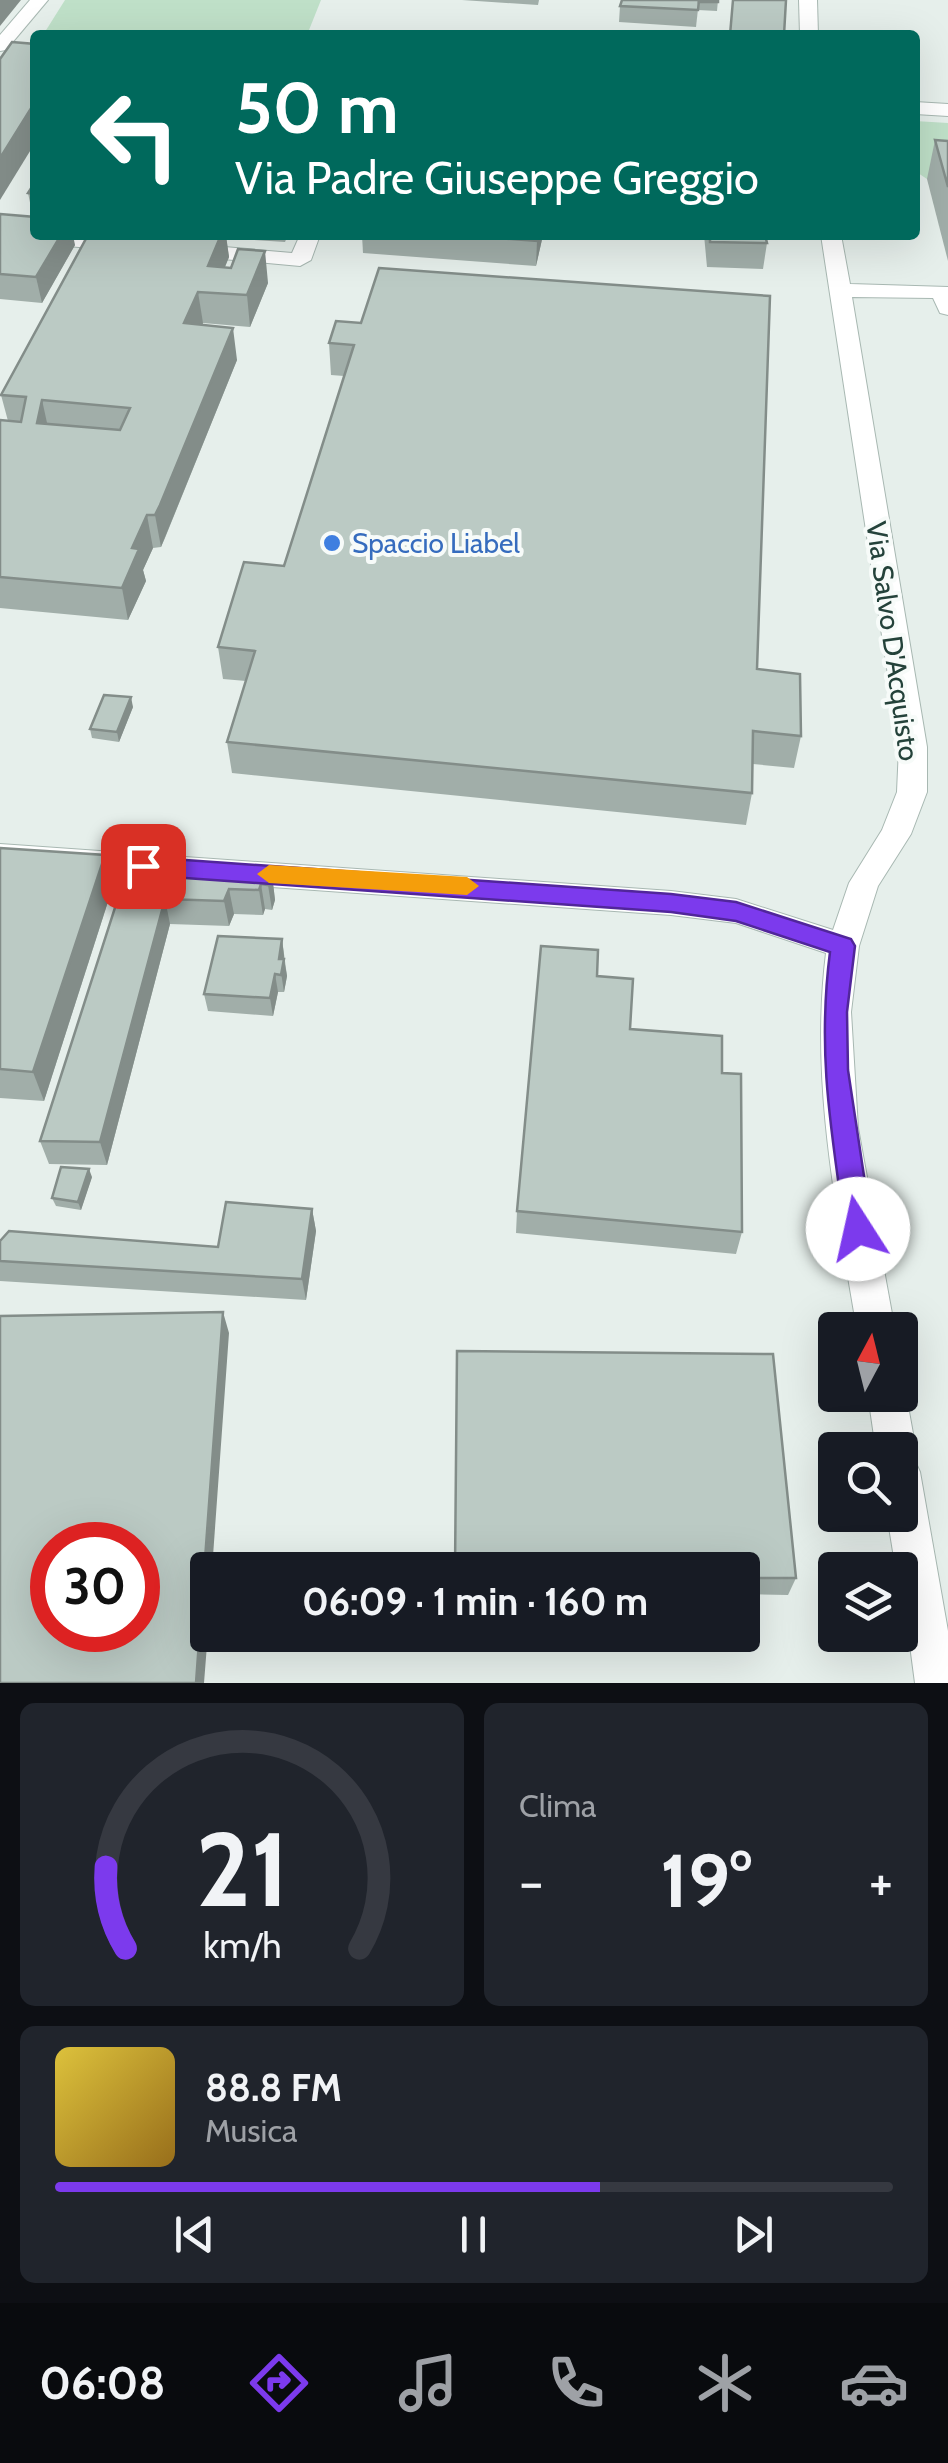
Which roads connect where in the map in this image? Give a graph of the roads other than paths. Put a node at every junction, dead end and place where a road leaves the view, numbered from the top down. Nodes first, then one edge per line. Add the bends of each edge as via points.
1 (39, 0) edge
2 (808, 0) edge
3 (810, 30) edge
4 (6, 48) edge
5 (920, 108) edge
6 (948, 110) edge
7 (0, 234) edge
8 (30, 240) edge
9 (32, 240) edge
10 (308, 240) edge
11 (832, 240) edge
12 (840, 290) junction
13 (948, 308) edge
14 (0, 856) edge
15 (843, 946) junction
16 (873, 1312) edge
17 (910, 1532) edge
18 (936, 1683) edge

1 - 4 street
2 - 3 street
5 - 6 street
7 - 8 street
9 - 10 street via 86,250 158,247 300,260
11 - 12 street, Via Salvo D'Acquisto
12 - 13 street via 942,292
12 - 15 street, Via Salvo D'Acquisto via 913,747 906,810 864,883
14 - 15 street via 671,903 736,912
15 - 16 street, Via Salvo D'Acquisto via 836,1070
17 - 18 street

